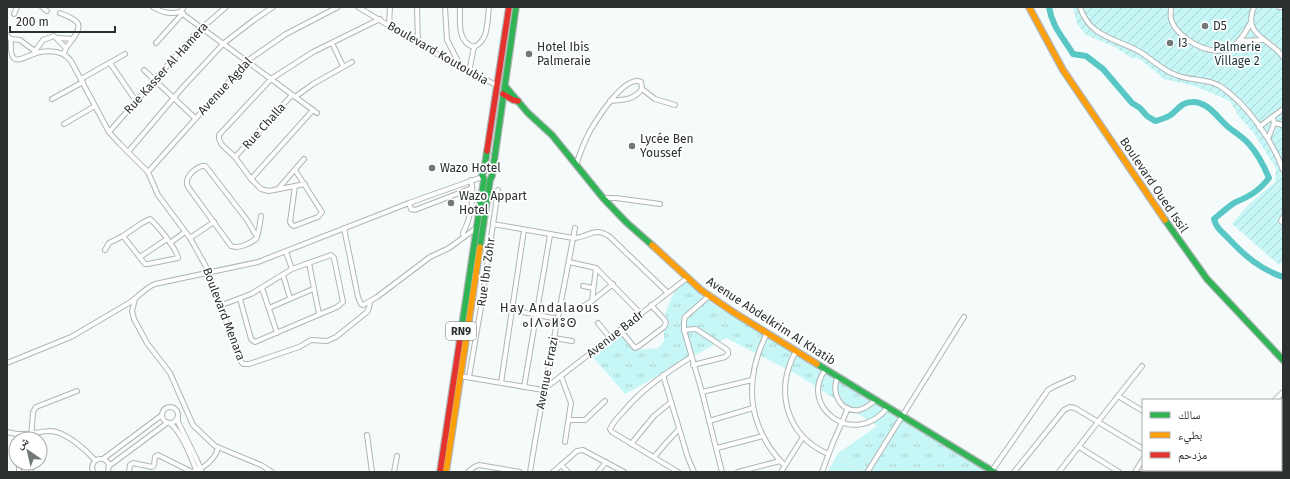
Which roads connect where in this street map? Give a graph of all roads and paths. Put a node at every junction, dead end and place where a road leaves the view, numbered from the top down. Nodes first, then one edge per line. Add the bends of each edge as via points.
1 (17, 7) edge
2 (42, 7) edge
3 (153, 7) edge
4 (184, 7) edge
5 (226, 7) edge
6 (274, 7) edge
7 (338, 7) edge
8 (358, 7) edge
9 (390, 7) edge
10 (417, 7) edge
11 (445, 7) edge
12 (460, 7) edge
13 (489, 7) edge
14 (509, 7) edge
15 (516, 7) edge
16 (1029, 7) edge
17 (1080, 7) edge
18 (1172, 7) edge
19 (1254, 7) edge
20 (1279, 7) edge
21 (1283, 7) edge
22 (364, 8) edge
23 (47, 11) dead end
24 (182, 12) junction
25 (60, 13) dead end
26 (14, 14) dead end
27 (380, 19) junction
28 (1251, 22) junction
29 (389, 25) junction
30 (202, 26) junction
31 (7, 35) edge
32 (58, 38) junction
33 (11, 39) junction
34 (73, 39) junction
35 (1264, 40) junction
36 (1239, 41) junction
37 (156, 43) dead end
38 (224, 43) junction
39 (332, 43) junction
40 (418, 43) junction
41 (474, 47) junction
42 (66, 48) junction
43 (36, 52) junction
44 (64, 54) junction
45 (126, 54) dead end
46 (1283, 57) edge
47 (247, 61) junction
48 (352, 62) dead end
49 (110, 63) junction
50 (343, 66) junction
51 (462, 68) junction
52 (144, 70) dead end
53 (468, 72) junction
54 (154, 79) junction
55 (271, 79) junction
56 (82, 80) junction
57 (498, 86) junction
58 (505, 86) junction
59 (642, 89) junction
60 (503, 94) junction
61 (293, 96) junction
62 (174, 98) junction
63 (52, 99) dead end
64 (136, 101) junction
65 (518, 101) junction
66 (610, 101) junction
67 (675, 105) dead end
68 (95, 106) junction
69 (1283, 109) edge
70 (195, 118) junction
71 (1273, 120) junction
72 (64, 124) dead end
73 (1283, 126) edge
74 (1259, 127) junction
75 (109, 132) junction
76 (1268, 139) junction
77 (128, 152) junction
78 (235, 157) junction
79 (304, 159) dead end
80 (576, 165) junction
81 (295, 170) junction
82 (1283, 170) edge
83 (148, 172) junction
84 (485, 177) junction
85 (251, 179) junction
86 (471, 180) junction
87 (304, 184) junction
88 (295, 186) junction
89 (472, 188) junction
90 (278, 189) junction
91 (498, 190) dead end
92 (603, 198) junction
93 (409, 203) junction
94 (660, 204) dead end
95 (261, 216) dead end
96 (1283, 217) edge
97 (214, 222) junction
98 (1283, 223) edge
99 (493, 224) junction
100 (344, 228) junction
101 (575, 228) dead end
102 (475, 229) junction
103 (524, 230) junction
104 (185, 232) junction
105 (550, 235) junction
106 (124, 236) junction
107 (257, 237) junction
108 (190, 238) junction
109 (464, 238) junction
110 (573, 238) junction
111 (168, 241) junction
112 (105, 250) dead end
113 (286, 252) junction
114 (140, 257) junction
115 (569, 262) junction
116 (309, 263) junction
117 (596, 268) junction
118 (292, 270) junction
119 (209, 272) junction
120 (284, 274) junction
121 (687, 278) junction
122 (613, 284) junction
123 (583, 286) dead end
124 (262, 288) junction
125 (593, 288) junction
126 (313, 289) junction
127 (667, 292) junction
128 (709, 296) junction
129 (290, 298) junction
130 (135, 299) junction
131 (240, 299) junction
132 (592, 301) junction
133 (370, 302) junction
134 (222, 305) junction
135 (651, 305) junction
136 (269, 308) junction
137 (560, 309) junction
138 (512, 310) junction
139 (319, 314) junction
140 (641, 314) junction
141 (536, 316) junction
142 (964, 317) dead end
143 (558, 320) junction
144 (598, 323) dead end
145 (620, 330) junction
146 (684, 330) junction
147 (277, 333) junction
148 (767, 333) junction
149 (554, 338) junction
150 (610, 338) junction
151 (572, 341) dead end
152 (796, 351) junction
153 (691, 357) junction
154 (1283, 360) edge
155 (7, 363) edge
156 (693, 365) junction
157 (1142, 366) dead end
158 (826, 369) junction
159 (548, 374) junction
160 (663, 375) junction
161 (460, 376) junction
162 (561, 376) junction
163 (469, 377) junction
164 (838, 377) junction
165 (1073, 378) dead end
166 (556, 380) junction
167 (752, 380) junction
168 (501, 383) junction
169 (524, 387) junction
170 (543, 390) junction
171 (77, 391) dead end
172 (702, 392) junction
173 (1118, 396) junction
174 (876, 400) junction
175 (605, 401) dead end
176 (671, 402) junction
177 (184, 407) junction
178 (888, 407) junction
179 (753, 408) junction
180 (848, 408) junction
181 (176, 410) junction
182 (1142, 410) edge
183 (162, 415) junction
184 (902, 416) junction
185 (178, 418) junction
186 (569, 420) junction
187 (709, 421) junction
188 (842, 422) junction
189 (1099, 422) junction
190 (169, 423) junction
191 (679, 430) junction
192 (32, 431) edge
193 (48, 432) edge
194 (367, 435) dead end
195 (763, 436) junction
196 (804, 437) junction
197 (565, 442) dead end
198 (631, 444) junction
199 (218, 447) junction
200 (1079, 447) junction
201 (717, 448) junction
202 (1142, 448) edge
203 (828, 454) junction
204 (397, 456) dead end
205 (654, 457) junction
206 (103, 459) junction
207 (95, 460) junction
208 (1142, 460) edge
209 (780, 461) junction
210 (606, 462) junction
211 (561, 465) junction
212 (110, 466) junction
213 (785, 466) junction
214 (91, 471) edge
215 (199, 471) edge
216 (868, 471) dead end
217 (108, 472) edge
218 (129, 472) edge
219 (272, 472) edge
220 (372, 472) edge
221 (394, 472) edge
222 (440, 472) edge
223 (446, 472) edge
224 (468, 472) edge
225 (520, 472) edge
226 (530, 472) edge
227 (553, 472) edge
228 (568, 472) edge
229 (598, 472) edge
230 (624, 472) edge
231 (678, 472) edge
232 (694, 472) edge
233 (722, 472) edge
234 (738, 472) edge
235 (781, 472) edge
236 (822, 472) edge
237 (992, 472) edge
238 (1014, 472) edge
239 (1060, 472) edge
240 (1119, 472) edge
241 (1135, 472) edge

1 - 26 street
2 - 23 street
3 - 24 street via 165,13
4 - 24 street
5 - 30 street, Rue Kasser Al Hamera
6 - 38 street
7 - 47 street, Avenue Agdal via 286,34
8 - 22 street, Boulevard Koutoubia
9 - 29 street
10 - 40 street
11 - 51 street via 447,40
12 - 41 street via 462,37 468,45
13 - 41 street via 485,37
14 - 57 main road, RN9
15 - 58 main road
16 - 154 main road, Boulevard Oued Issil via 1063,70 1182,245 1207,279
17 - 74 street via 1087,23 1101,35 1134,49 1174,75 1218,85 1236,98
18 - 36 street via 1171,20 1174,26 1195,45 1209,50 1222,50
19 - 28 street
20 - 21 street
22 - 27 street, Boulevard Koutoubia
24 - 30 street
24 - 37 street
25 - 34 street via 78,24
27 - 29 street, Boulevard Koutoubia
27 - 39 street
28 - 35 street via 1255,32
28 - 36 street
29 - 40 street, Boulevard Koutoubia
30 - 38 street
30 - 54 street, Rue Kasser Al Hamera
31 - 33 street
32 - 34 street
32 - 42 street
32 - 43 street via 54,36 45,39
33 - 43 street via 20,40
33 - 43 street via 12,54 16,60 25,59
34 - 42 street
35 - 36 street
35 - 46 street
38 - 47 street
38 - 62 street
39 - 50 street
39 - 55 street
40 - 51 street, Boulevard Koutoubia
41 - 53 street
42 - 44 street
43 - 44 street
44 - 56 street, Boulevard Menara
45 - 49 street
47 - 55 street
47 - 70 street, Avenue Agdal
48 - 50 street, Rue Challa
49 - 56 street
49 - 64 street
50 - 61 street, Rue Challa
51 - 53 street, Boulevard Koutoubia
52 - 54 street
53 - 57 street, Boulevard Koutoubia
54 - 62 street
54 - 64 street, Rue Kasser Al Hamera
55 - 61 street
55 - 78 street via 219,135 220,142
56 - 63 street
56 - 68 street, Boulevard Menara
57 - 84 main road, RN9
58 - 60 main road
58 - 65 main road, Avenue Abdelkrim Al Khatib
59 - 66 street via 637,95 627,99
59 - 66 street via 641,82 635,81
59 - 67 street via 655,99
60 - 65 main road, Avenue Abdelkrim Al Khatib
60 - 84 main road via 492,173 488,170
61 - 78 street, Rue Challa
61 - 85 street via 315,112
62 - 70 street
62 - 77 street
64 - 75 street, Rue Kasser Al Hamera
65 - 80 main road, Avenue Abdelkrim Al Khatib via 552,135
66 - 80 street via 591,130
68 - 72 street
68 - 75 street, Boulevard Menara
69 - 71 street
70 - 83 street, Avenue Agdal
71 - 73 street
71 - 74 street
71 - 76 street
74 - 76 street
75 - 77 street, Boulevard Menara
76 - 82 street
77 - 83 street, Boulevard Menara
78 - 85 street
79 - 81 street
80 - 92 main road, Avenue Abdelkrim Al Khatib
81 - 87 street
81 - 90 street
83 - 104 street, Boulevard Menara via 158,195
84 - 86 street
84 - 102 main road, RN9
84 - 161 main road, RN9
85 - 90 street via 264,190
86 - 89 street
86 - 93 street
87 - 88 street
87 - 88 street via 322,212 318,217 294,226 290,222
88 - 90 street
89 - 93 street via 415,210 411,209
89 - 109 street
91 - 99 street, Rue Ibn Zohr
92 - 94 street
92 - 121 main road, Avenue Abdelkrim Al Khatib
93 - 100 street
95 - 107 street
96 - 98 street
97 - 107 street via 232,247 246,245
97 - 107 street via 187,185 187,179 200,166 205,166 210,172
97 - 108 street
99 - 103 street
99 - 163 street, Rue Ibn Zohr
100 - 113 street
100 - 133 street via 360,302 363,305
101 - 110 street, Avenue Errazi
102 - 109 street
102 - 222 main road, RN9
103 - 105 street
103 - 138 street
104 - 108 street, Boulevard Menara
104 - 111 street
105 - 110 street
105 - 141 street
106 - 111 street via 150,219
106 - 112 street via 109,243
106 - 114 street
108 - 119 street, Boulevard Menara
109 - 133 street via 424,262
110 - 115 street, Avenue Errazi
110 - 127 street via 596,231 606,234
111 - 114 street
111 - 114 street via 178,255 177,259 148,264
113 - 118 street
113 - 119 street via 258,262
115 - 117 street
115 - 137 street, Avenue Errazi
116 - 118 street
116 - 126 street
116 - 139 street via 332,255 343,300 342,304
117 - 122 street
117 - 125 street
118 - 120 street
119 - 130 street via 155,284
119 - 134 street, Boulevard Menara
120 - 124 street
120 - 129 street
121 - 127 street, Avenue Badr
121 - 128 main road, Avenue Abdelkrim Al Khatib
122 - 132 street
122 - 140 street
123 - 125 street
124 - 131 street
124 - 136 street
125 - 132 street
126 - 129 street
126 - 139 street
127 - 135 street, Avenue Badr
128 - 146 street via 685,318
128 - 148 main road, Avenue Abdelkrim Al Khatib
129 - 136 street
130 - 155 street via 71,337
130 - 177 street via 132,311 134,319 147,343 170,373
131 - 134 street
131 - 147 street via 253,341 258,342
132 - 137 street via 577,309
133 - 134 street, Boulevard Menara via 367,312 336,338 309,341 244,365 240,360
135 - 140 street, Avenue Badr
135 - 145 street via 665,321 665,325 658,331 635,348
136 - 147 street
137 - 143 street, Avenue Errazi
138 - 141 street
138 - 168 street
139 - 147 street
140 - 145 street, Avenue Badr
141 - 143 street
141 - 169 street
142 - 184 street
143 - 149 street, Avenue Errazi
144 - 150 street
145 - 150 street, Avenue Badr
146 - 153 street
146 - 156 street via 696,329 726,348 728,352 725,357
148 - 152 main road, Avenue Abdelkrim Al Khatib
148 - 167 street via 758,352
149 - 151 street
149 - 159 street, Avenue Errazi
150 - 162 street, Avenue Badr
152 - 158 main road, Avenue Abdelkrim Al Khatib
152 - 196 street via 786,377 786,397 792,420
153 - 156 street
153 - 160 street
156 - 172 street
157 - 173 street
158 - 164 main road, Avenue Abdelkrim Al Khatib
158 - 188 street via 818,384 820,399 828,413
159 - 166 street
159 - 170 street, Avenue Errazi
160 - 176 street
160 - 198 street via 638,396 610,427 612,432
161 - 163 street
161 - 223 main road, RN9
162 - 166 street, Avenue Badr
162 - 186 street via 570,400
163 - 168 street
164 - 174 main road, Avenue Abdelkrim Al Khatib
164 - 180 street via 835,392 841,403
165 - 237 street via 1048,390
166 - 170 street, Avenue Badr
167 - 172 street
167 - 179 street
168 - 169 street
169 - 170 street
170 - 226 street, Avenue Errazi
171 - 192 street via 36,407 33,412
172 - 187 street
173 - 182 street
173 - 189 street
174 - 178 main road, Avenue Abdelkrim Al Khatib
174 - 180 street via 859,410
175 - 186 street via 585,420
176 - 191 street
176 - 198 street via 650,421
177 - 181 street
177 - 199 street via 194,427
178 - 184 main road, Avenue Abdelkrim Al Khatib
178 - 188 street via 879,417 868,423 855,425
179 - 187 street
179 - 195 street
180 - 188 street
181 - 183 street via 168,408
181 - 185 street
183 - 190 street
183 - 206 street
184 - 216 street
184 - 237 main road, Avenue Abdelkrim Al Khatib
185 - 190 street
185 - 215 street
186 - 197 street
187 - 201 street
188 - 203 street
189 - 200 street
189 - 202 street
189 - 238 street via 1075,408 1066,408
190 - 212 street
190 - 215 street via 175,428
191 - 205 street
191 - 232 street
193 - 207 street via 66,436
194 - 220 street
195 - 201 street
195 - 209 street
196 - 203 street via 816,448
196 - 213 street
198 - 205 street
199 - 215 street via 215,456
199 - 219 street
200 - 239 street
200 - 240 street
201 - 233 street
203 - 236 street
204 - 221 street
205 - 231 street
206 - 207 street
206 - 212 street
207 - 214 street
208 - 241 street
209 - 213 street
209 - 234 street
210 - 211 street via 583,450
210 - 229 street
210 - 230 street
211 - 227 street
211 - 228 street
212 - 217 street
213 - 235 street
215 - 218 street via 192,472 158,455 153,466 133,463
224 - 225 street via 479,465

